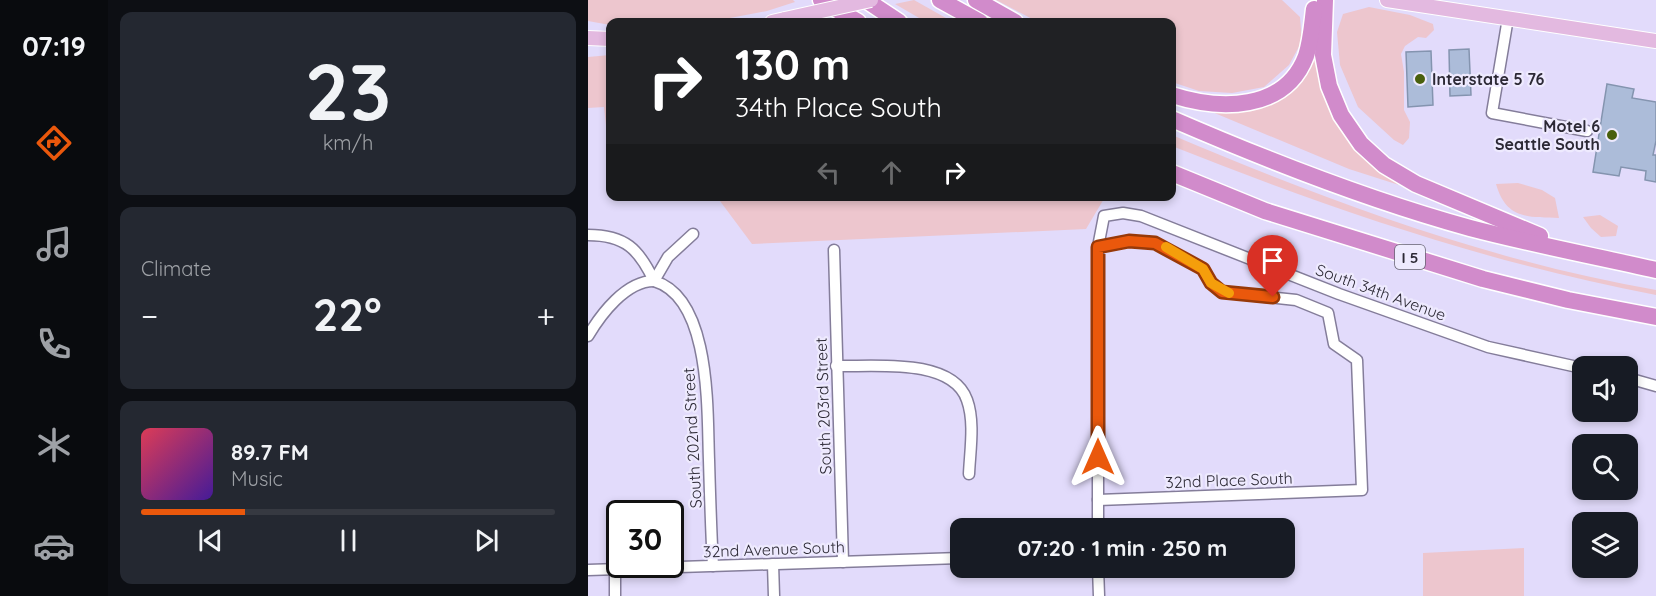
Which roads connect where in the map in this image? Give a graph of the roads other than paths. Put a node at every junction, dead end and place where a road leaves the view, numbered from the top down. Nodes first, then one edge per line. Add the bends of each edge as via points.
1 (821, 0) edge
2 (866, 0) edge
3 (871, 0) edge
4 (940, 0) edge
5 (976, 0) edge
6 (1317, 0) edge
7 (1324, 0) edge
8 (1387, 0) edge
9 (792, 18) edge
10 (851, 18) edge
11 (893, 18) edge
12 (973, 18) edge
13 (1008, 18) edge
14 (1508, 18) junction
15 (588, 38) edge
16 (606, 39) edge
17 (1656, 41) edge
18 (1176, 96) edge
19 (1176, 121) edge
20 (1587, 131) dead end
21 (1176, 175) edge
22 (693, 234) dead end
23 (588, 235) edge
24 (1098, 247) junction
25 (834, 250) dead end
26 (1582, 254) junction
27 (1656, 270) edge
28 (654, 281) junction
29 (1656, 317) edge
30 (588, 336) edge
31 (836, 366) junction
32 (1572, 366) edge
33 (1638, 381) edge
34 (1656, 386) edge
35 (969, 474) dead end
36 (1098, 500) junction
37 (1098, 518) edge
38 (950, 558) edge
39 (843, 562) junction
40 (773, 564) junction
41 (713, 566) junction
42 (684, 567) edge
43 (606, 569) edge
44 (588, 570) edge
45 (615, 578) edge
46 (1098, 578) edge
47 (615, 596) edge
48 (774, 596) edge
49 (1099, 596) edge

1 - 10 highway
2 - 11 highway
3 - 9 main road, bridge
4 - 12 highway
5 - 13 highway
6 - 18 highway via 1306,56 1293,76 1272,94 1254,102 1229,105 1204,104
7 - 26 highway via 1323,55 1329,86 1350,130 1373,156 1416,184
8 - 14 main road
14 - 17 main road
14 - 20 street via 1492,113
15 - 16 main road
19 - 26 highway via 1367,196 1470,228
21 - 29 highway, I 5 via 1265,211 1483,279
22 - 28 street via 668,257
23 - 28 street via 611,237 630,247 645,261
24 - 32 street, South 34th Avenue via 1104,216 1141,216 1339,294 1488,347
24 - 36 street
24 - 36 street, 32nd Place South via 1129,241 1155,243 1203,269 1222,292 1296,300 1328,313 1332,339 1338,348 1357,360 1362,490
25 - 31 street, South 203rd Street
26 - 27 highway
28 - 30 street via 629,289
28 - 41 street, South 202nd Street via 670,288 684,307 702,354
31 - 35 street via 918,368 952,379 968,400
31 - 39 street, South 203rd Street
33 - 34 street
36 - 37 street
38 - 39 street, 32nd Avenue South
39 - 40 street, 32nd Avenue South
40 - 41 street, 32nd Avenue South
40 - 48 street
41 - 42 street, 32nd Avenue South
43 - 44 street, 32nd Avenue South
45 - 47 street
46 - 49 street

